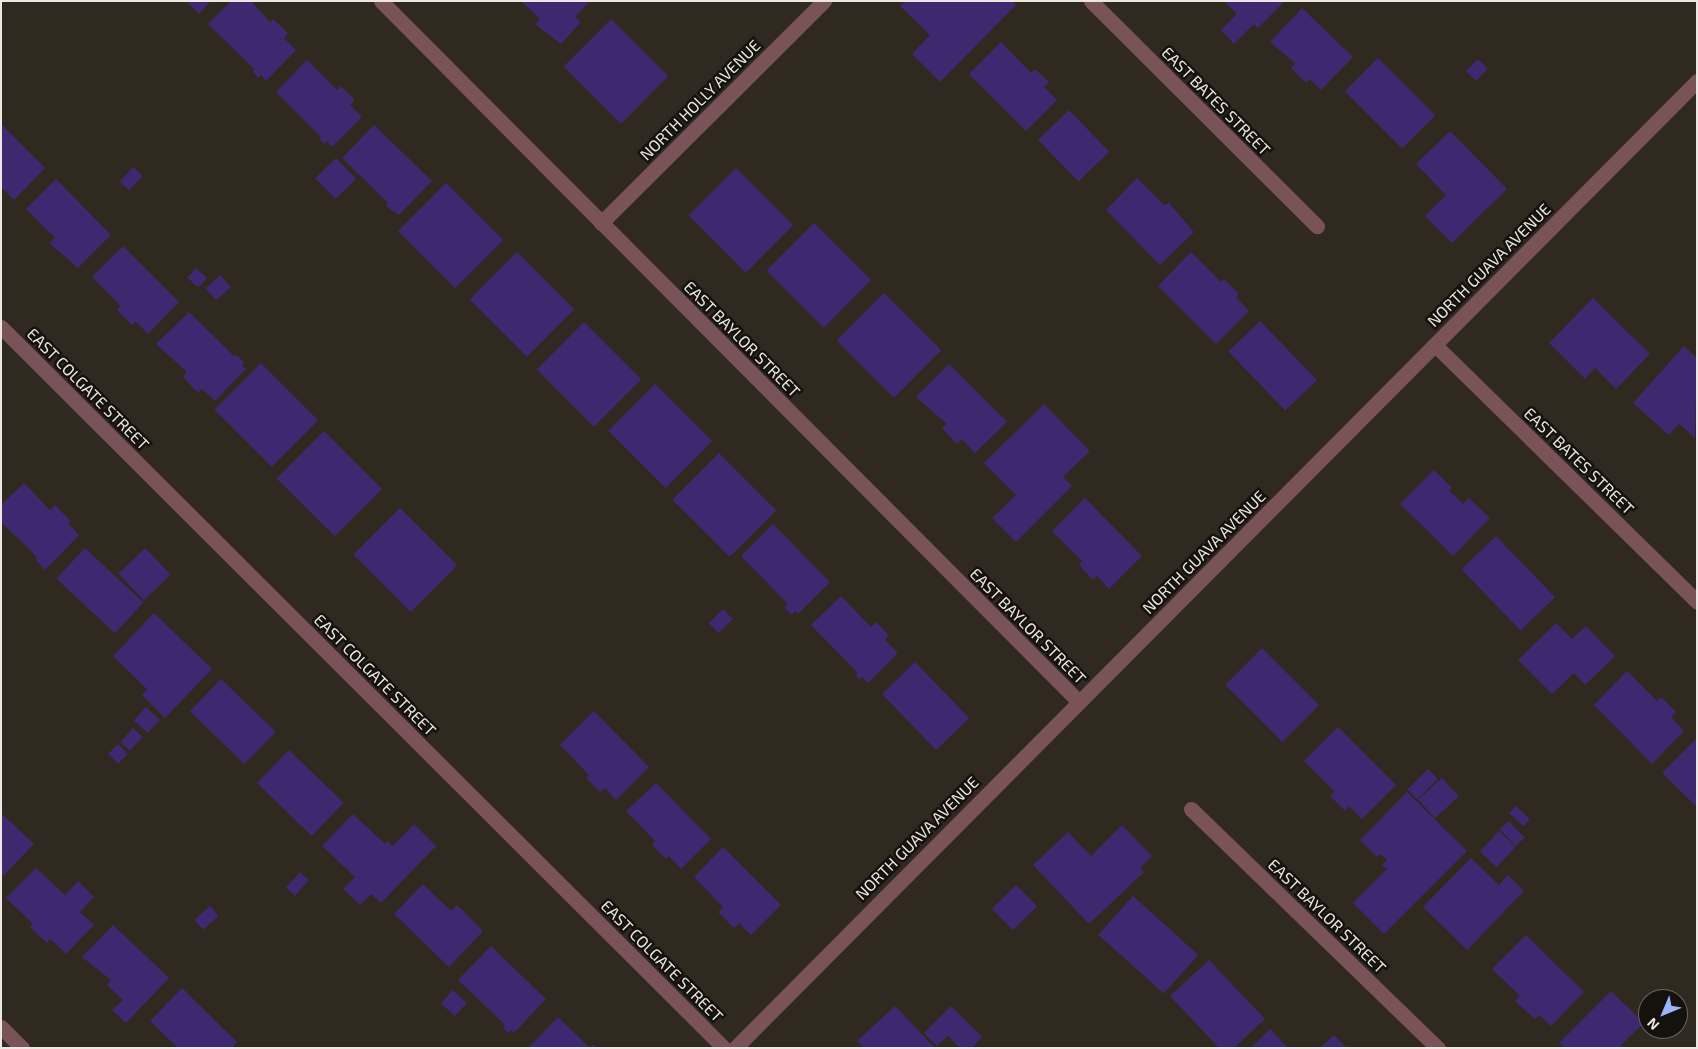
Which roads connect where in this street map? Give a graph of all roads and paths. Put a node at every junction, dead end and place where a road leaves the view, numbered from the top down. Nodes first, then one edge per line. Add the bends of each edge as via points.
1 (381, 1) edge
2 (824, 1) edge
3 (1091, 1) edge
4 (1697, 81) edge
5 (601, 222) junction
6 (1317, 226) dead end
7 (1, 327) edge
8 (1435, 345) junction
9 (1697, 602) edge
10 (1079, 702) junction
11 (1191, 808) dead end
12 (1, 1027) edge
13 (22, 1048) edge
14 (724, 1048) edge
15 (735, 1048) edge
16 (1438, 1048) edge

1 - 5 street, EAST BAYLOR STREET
2 - 5 street, NORTH HOLLY AVENUE
3 - 6 street, EAST BATES STREET
4 - 8 street, NORTH GUAVA AVENUE
5 - 10 street, EAST BAYLOR STREET
7 - 14 street, EAST COLGATE STREET
8 - 9 street, EAST BATES STREET
8 - 10 street, NORTH GUAVA AVENUE
10 - 15 street, NORTH GUAVA AVENUE
11 - 16 street, EAST BAYLOR STREET
12 - 13 street

